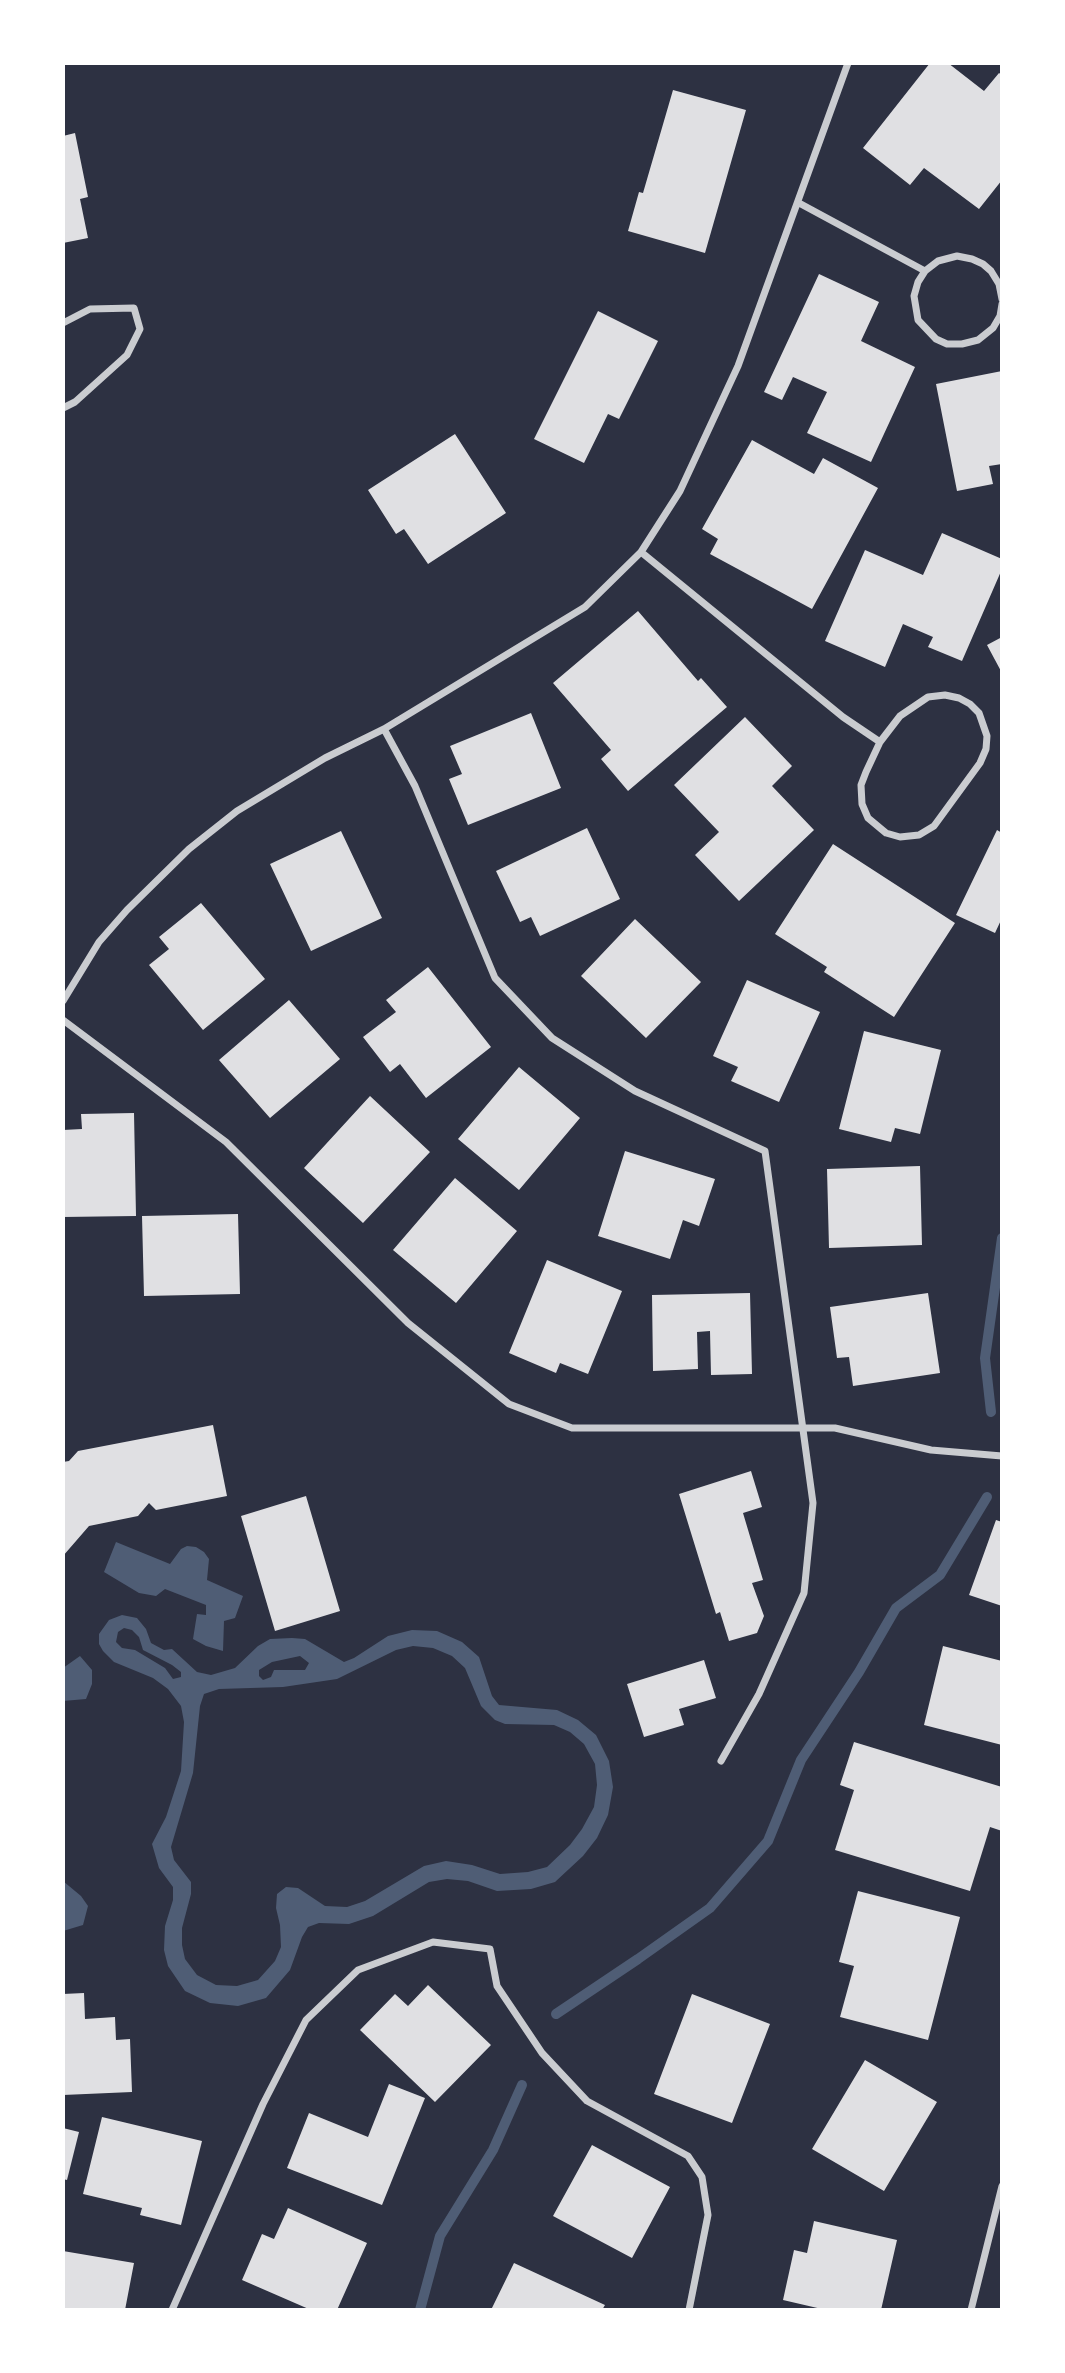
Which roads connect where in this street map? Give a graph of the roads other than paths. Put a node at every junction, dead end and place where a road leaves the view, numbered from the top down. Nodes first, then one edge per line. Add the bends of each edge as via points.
1 (848, 63) edge
2 (799, 202) junction
3 (925, 271) junction
4 (1002, 302) edge
5 (63, 323) edge
6 (63, 408) edge
7 (641, 552) junction
8 (384, 729) junction
9 (880, 742) junction
10 (63, 1000) edge
11 (63, 1020) edge
12 (804, 1428) junction
13 (1002, 1455) edge
14 (721, 1761) dead end
15 (1002, 2186) edge
16 (172, 2310) edge
17 (689, 2310) edge
18 (971, 2310) edge

1 - 2 street
2 - 3 street
2 - 7 street via 738,366 680,491
3 - 4 street via 957,256 972,259 991,271
3 - 4 street via 914,296 918,320 947,344 978,340 993,328
5 - 6 street via 90,309 134,308 140,329 127,355
7 - 8 street via 585,607
7 - 9 street
8 - 10 street via 237,811 189,849 99,942
8 - 12 street via 415,786 495,978 552,1038 635,1091 765,1151
9 - 9 street via 861,785 862,804 876,826 900,837 919,835 943,817 980,763 987,736 979,713 970,704 945,695 912,706
11 - 12 street via 226,1142 408,1324 509,1404 572,1427
12 - 13 street via 849,1429 930,1450
12 - 14 street via 813,1503 804,1593 760,1694
15 - 18 street
16 - 17 street via 263,2104 306,2020 358,1970 433,1942 489,1949 497,1986 542,2053 587,2101 688,2156 702,2177 708,2215

